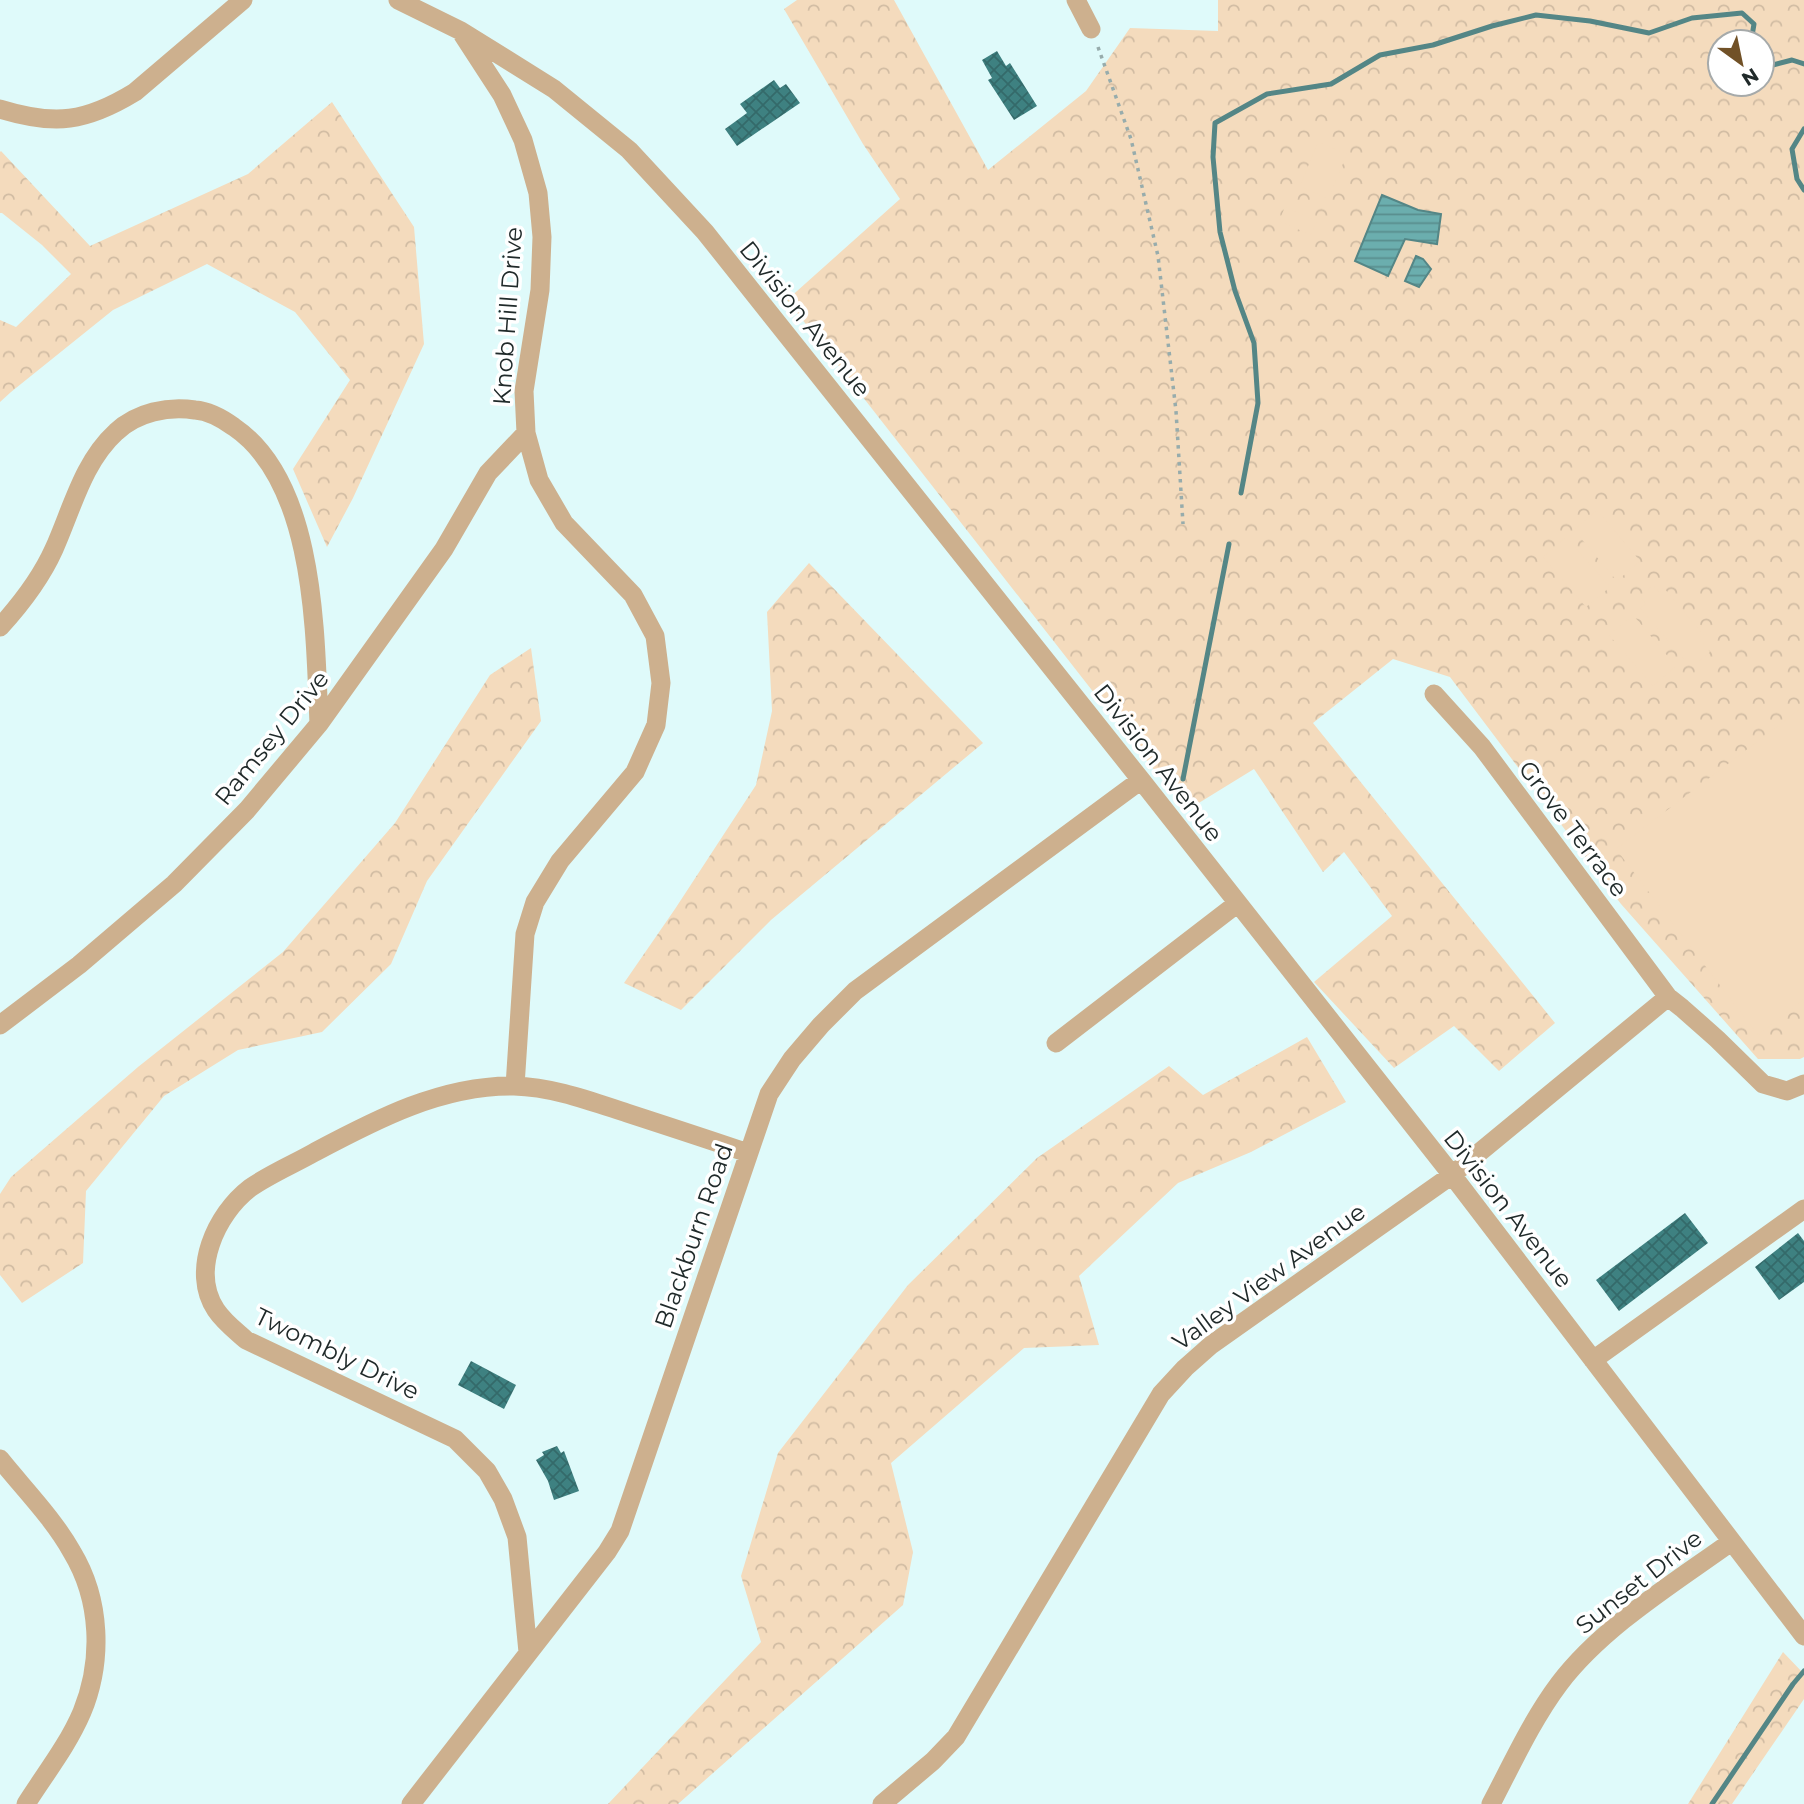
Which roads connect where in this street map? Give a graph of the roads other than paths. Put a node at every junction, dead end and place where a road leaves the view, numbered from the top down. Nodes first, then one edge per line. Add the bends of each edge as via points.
1 (243, 0) edge
2 (398, 0) edge
3 (1076, 0) edge
4 (1091, 29) road end
5 (461, 31) junction
6 (0, 109) edge
7 (526, 433) junction
8 (0, 627) edge
9 (1434, 694) dead end
10 (320, 724) junction
11 (1141, 780) junction
12 (1238, 903) junction
13 (1668, 997) junction
14 (0, 1025) edge
15 (1056, 1043) dead end
16 (1804, 1084) edge
17 (515, 1086) junction
18 (748, 1153) junction
19 (1451, 1175) junction
20 (1804, 1209) edge
21 (1593, 1360) junction
22 (0, 1459) edge
23 (1731, 1542) junction
24 (1803, 1636) edge
25 (527, 1652) junction
26 (26, 1804) edge
27 (411, 1804) edge
28 (882, 1804) edge
29 (1491, 1804) edge

1 - 6 street via 135,92 96,113 46,120
2 - 5 street, Division Avenue
3 - 4 street
5 - 7 street, Knob Hill Drive via 502,95 523,140 538,193 540,290 524,391
5 - 11 street, Division Avenue via 554,89 629,150 705,232
7 - 10 street, Ramsey Drive via 488,473 444,549
7 - 17 street, Knob Hill Drive via 539,480 564,523 634,595 655,636 661,682 656,725 635,772 560,861 536,902 525,934
8 - 10 street via 22,603 53,551 101,447 131,420 155,411 201,410 248,437 271,466 290,506 305,556 313,613
9 - 13 street, Grove Terrace via 1482,747
10 - 14 street, Ramsey Drive via 247,810 174,884
11 - 12 street, Division Avenue
11 - 18 street, Blackburn Road via 855,991 792,1059 769,1094
12 - 15 street
12 - 19 street, Division Avenue
13 - 16 street, Grove Terrace via 1763,1084 1787,1091
13 - 19 street, Valley View Avenue
17 - 18 street, Twombly Drive via 567,1094
17 - 25 street, Twombly Drive via 475,1088 404,1108 250,1188 214,1232 206,1272 215,1309 246,1339 455,1439 487,1471 517,1537
18 - 25 street, Blackburn Road via 620,1531
19 - 21 street, Division Avenue
19 - 28 street, Valley View Avenue via 1211,1345 1161,1394 956,1737
20 - 21 street
21 - 23 street, Division Avenue
22 - 26 street via 72,1552 88,1586 95,1622 88,1696 73,1730
23 - 24 street, Division Avenue
23 - 29 street, Sunset Drive via 1589,1649 1532,1726
25 - 27 street, Blackburn Road

